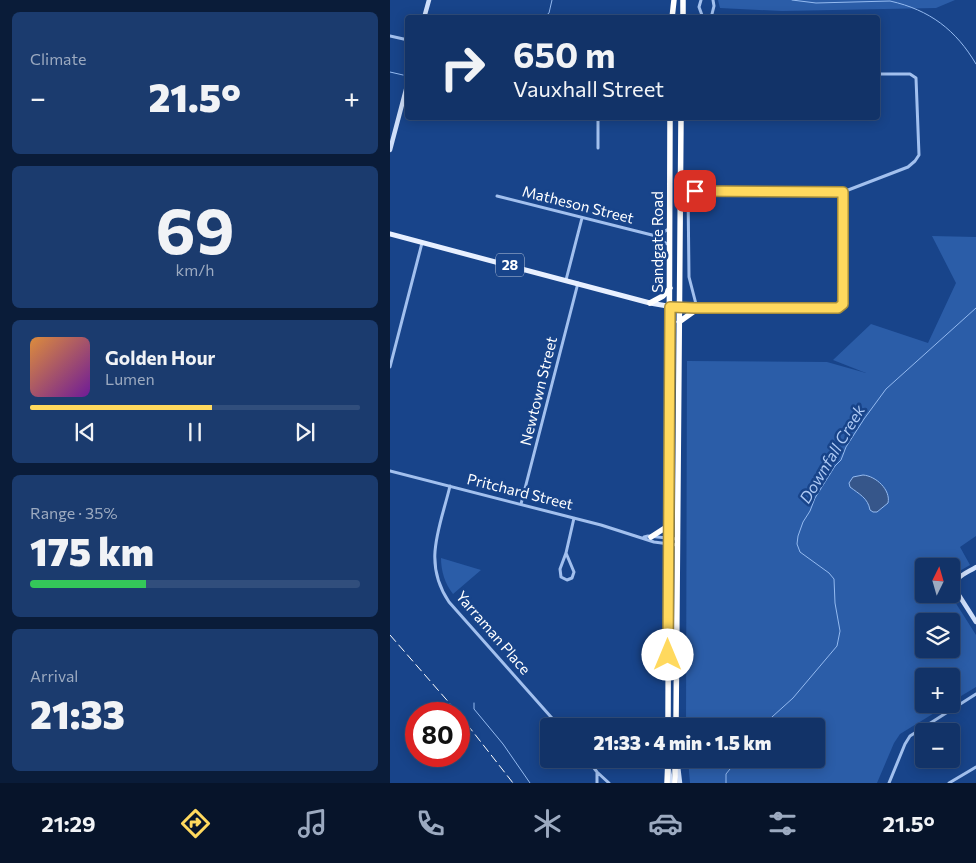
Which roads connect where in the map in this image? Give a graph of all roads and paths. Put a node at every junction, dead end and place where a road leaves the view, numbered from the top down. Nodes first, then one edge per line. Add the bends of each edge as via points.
1 (428, 0) edge
2 (674, 0) edge
3 (683, 0) edge
4 (701, 0) edge
5 (713, 0) edge
6 (425, 15) edge
7 (672, 15) edge
8 (683, 15) edge
9 (703, 15) edge
10 (712, 15) edge
11 (390, 36) edge
12 (405, 39) edge
13 (880, 74) edge
14 (405, 93) edge
15 (598, 120) edge
16 (670, 120) edge
17 (681, 120) edge
18 (598, 148) dead end
19 (390, 150) edge
20 (681, 179) junction
21 (688, 191) junction
22 (843, 192) junction
23 (497, 196) dead end
24 (582, 218) junction
25 (670, 227) junction
26 (390, 234) edge
27 (652, 235) junction
28 (422, 242) junction
29 (670, 245) junction
30 (566, 280) junction
31 (578, 283) junction
32 (670, 288) junction
33 (650, 303) junction
34 (670, 307) junction
35 (679, 308) junction
36 (696, 308) junction
37 (678, 322) junction
38 (390, 368) edge
39 (390, 471) edge
40 (450, 486) junction
41 (522, 504) junction
42 (574, 518) junction
43 (668, 526) junction
44 (643, 537) junction
45 (651, 537) junction
46 (668, 541) junction
47 (677, 542) junction
48 (566, 552) junction
49 (976, 568) edge
50 (976, 622) edge
51 (976, 694) edge
52 (552, 718) edge
53 (668, 718) edge
54 (676, 718) edge
55 (976, 766) edge
56 (594, 768) edge
57 (668, 768) edge
58 (675, 768) edge
59 (678, 768) edge
60 (597, 772) junction
61 (597, 783) edge
62 (609, 783) edge
63 (669, 783) edge
64 (675, 783) edge
65 (680, 783) edge
66 (889, 783) edge
67 (949, 783) edge

1 - 6 street
2 - 7 highway
3 - 8 highway
4 - 9 street via 699,7
5 - 10 street
11 - 12 street
13 - 22 street via 915,76 919,155 908,167
14 - 19 street
15 - 18 street
16 - 25 highway, Sandgate Road
17 - 20 highway, Sandgate Road
20 - 21 highway
20 - 35 highway, Sandgate Road
21 - 22 street
21 - 36 street, Sandgate Road via 688,277
22 - 36 street via 841,306
23 - 24 street, Matheson Street
24 - 27 street, Matheson Street
24 - 30 street
25 - 27 street
25 - 29 highway, Sandgate Road
26 - 28 main road, 28
27 - 29 street, Matheson Street
28 - 30 main road, 28
28 - 38 street
29 - 32 highway, Sandgate Road
30 - 31 main road, 28
31 - 33 main road, 28
31 - 41 street, Newtown Street
32 - 33 highway
32 - 34 highway, Sandgate Road
33 - 34 main road, 28
34 - 35 main road, 28
34 - 43 highway, Sandgate Road
35 - 36 street
35 - 37 highway, Sandgate Road
36 - 37 highway
37 - 47 highway, Sandgate Road
39 - 40 street, Pritchard Street
40 - 41 street, Pritchard Street
40 - 52 street, Yarraman Place via 434,549 440,586 449,602
41 - 42 street, Pritchard Street
42 - 44 street, Pritchard Street
42 - 48 street
43 - 45 highway
43 - 46 highway, Sandgate Road
44 - 45 street, Pritchard Street
44 - 46 street, Pritchard Street via 658,542
45 - 46 street, Pritchard Street
46 - 47 street, Pritchard Street
46 - 53 highway, Sandgate Road
47 - 54 highway, Sandgate Road
48 - 48 street via 574,572 567,580 560,573
49 - 50 street via 955,583 955,589
51 - 66 street via 908,738
55 - 67 street
56 - 60 street
57 - 63 highway
58 - 64 highway
59 - 65 street
60 - 61 street
60 - 62 street

